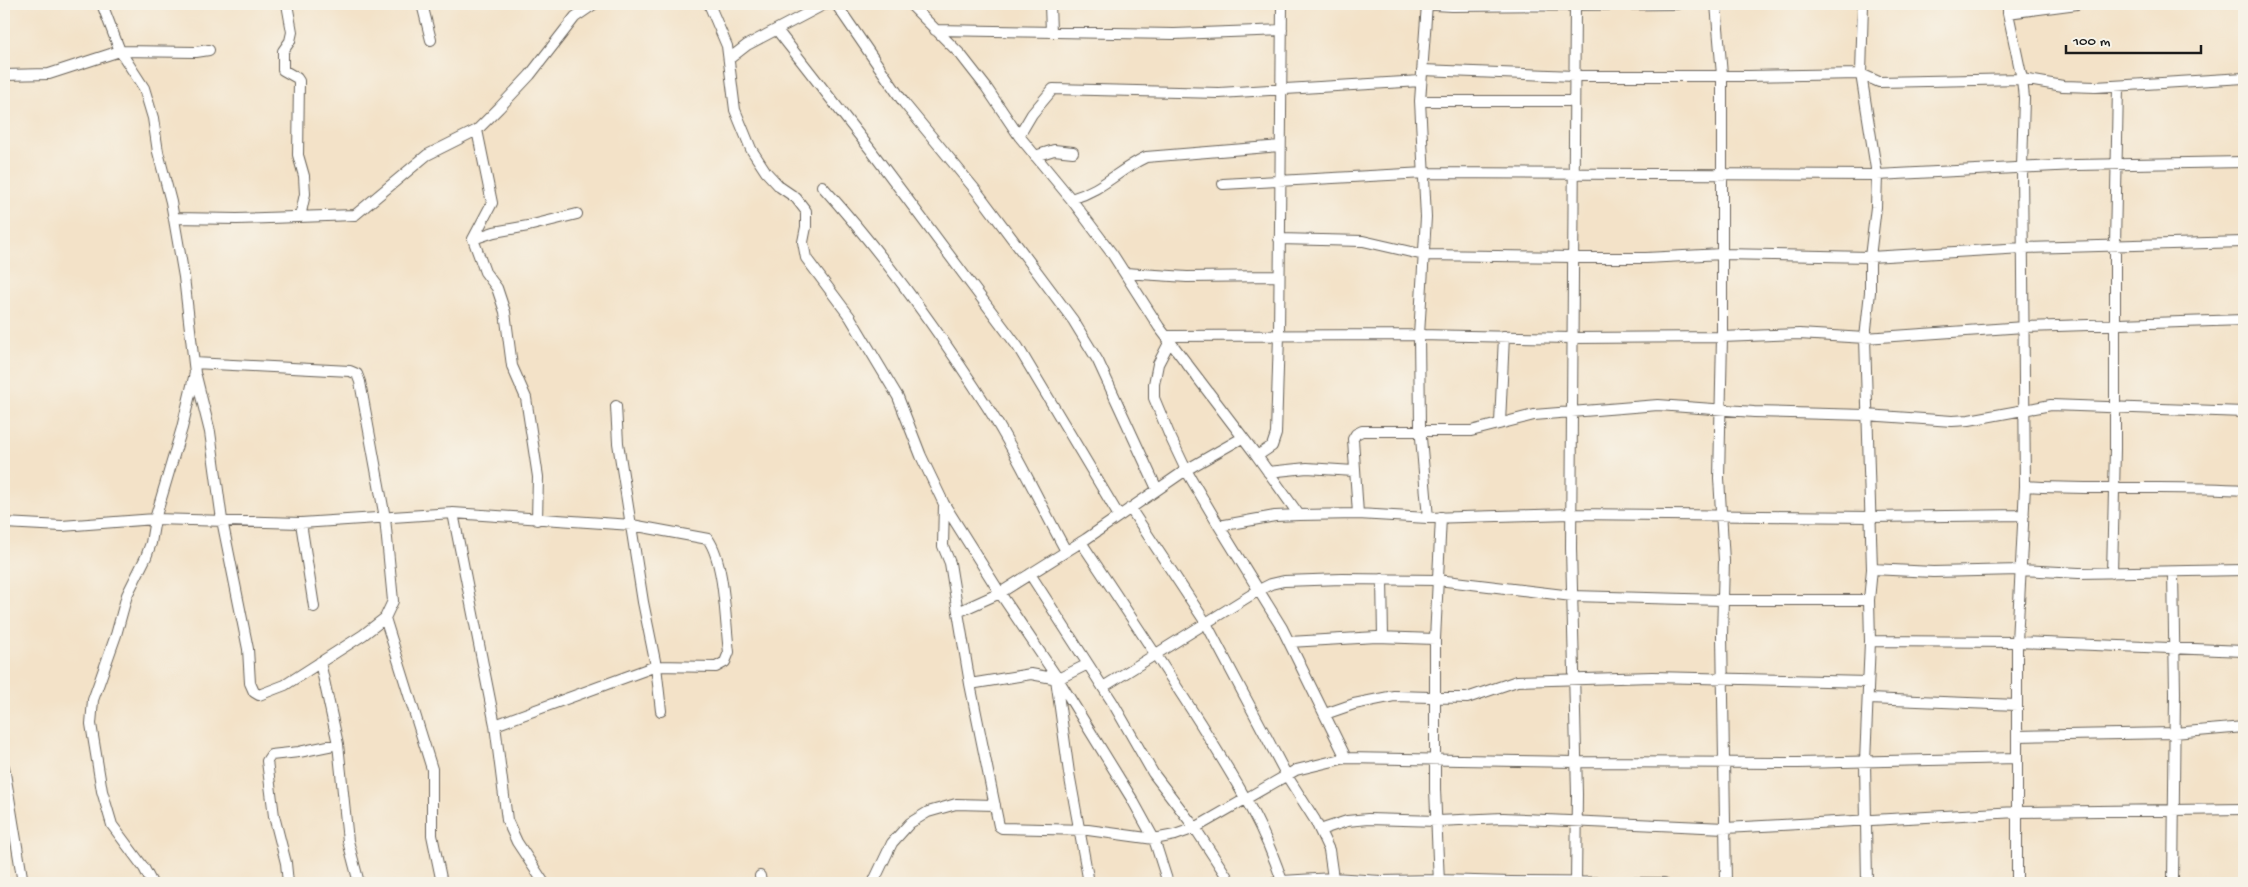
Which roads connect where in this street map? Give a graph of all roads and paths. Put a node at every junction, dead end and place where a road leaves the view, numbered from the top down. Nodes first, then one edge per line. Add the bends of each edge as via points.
1 (102, 4) edge
2 (287, 4) edge
3 (422, 4) edge
4 (594, 4) edge
5 (709, 4) edge
6 (825, 4) edge
7 (836, 4) edge
8 (910, 4) edge
9 (1050, 4) edge
10 (1282, 4) edge
11 (1419, 4) edge
12 (1427, 4) edge
13 (1575, 4) edge
14 (1677, 4) edge
15 (1716, 4) edge
16 (1863, 4) edge
17 (2077, 4) edge
18 (2008, 8) edge
19 (776, 30) junction
20 (935, 30) junction
21 (1282, 30) junction
22 (1051, 32) junction
23 (431, 40) dead end
24 (209, 50) dead end
25 (120, 51) junction
26 (729, 60) junction
27 (1861, 74) junction
28 (4, 75) edge
29 (1722, 75) junction
30 (1422, 76) junction
31 (1574, 76) junction
32 (2244, 78) edge
33 (2022, 79) junction
34 (2118, 86) junction
35 (1281, 89) junction
36 (1420, 101) junction
37 (1574, 101) junction
38 (477, 130) junction
39 (1019, 136) junction
40 (1280, 146) junction
41 (1073, 152) dead end
42 (1034, 156) junction
43 (2244, 162) edge
44 (2118, 164) junction
45 (2022, 167) junction
46 (1425, 173) junction
47 (1722, 174) junction
48 (1573, 175) junction
49 (1877, 175) junction
50 (1280, 182) junction
51 (1223, 184) dead end
52 (822, 186) dead end
53 (1071, 198) junction
54 (577, 214) dead end
55 (300, 217) junction
56 (174, 218) junction
57 (473, 238) junction
58 (1280, 239) junction
59 (2244, 242) edge
60 (2115, 246) junction
61 (2023, 248) junction
62 (1722, 254) junction
63 (1424, 255) junction
64 (1572, 257) junction
65 (1870, 257) junction
66 (1125, 273) junction
67 (1279, 276) junction
68 (2244, 320) edge
69 (2114, 324) junction
70 (2024, 327) junction
71 (1419, 334) junction
72 (1279, 336) junction
73 (1504, 336) junction
74 (1722, 337) junction
75 (1572, 338) junction
76 (1865, 338) junction
77 (1168, 339) junction
78 (195, 368) junction
79 (616, 406) dead end
80 (1721, 408) junction
81 (2114, 408) junction
82 (2024, 409) junction
83 (2244, 412) edge
84 (1572, 413) junction
85 (1866, 415) junction
86 (1500, 423) junction
87 (1420, 431) junction
88 (1242, 438) junction
89 (1257, 456) junction
90 (1186, 470) junction
91 (1354, 471) junction
92 (1268, 472) junction
93 (2025, 486) junction
94 (2114, 487) junction
95 (1157, 489) junction
96 (2244, 490) edge
97 (944, 504) junction
98 (1130, 508) junction
99 (453, 513) junction
100 (1358, 514) junction
101 (1571, 514) junction
102 (1299, 515) junction
103 (2024, 515) junction
104 (1119, 516) junction
105 (1722, 516) junction
106 (1442, 517) junction
107 (1870, 517) junction
108 (385, 518) junction
109 (1428, 518) junction
110 (155, 520) junction
111 (222, 520) junction
112 (537, 520) junction
113 (4, 523) edge
114 (301, 523) junction
115 (632, 525) junction
116 (1219, 526) junction
117 (1081, 542) junction
118 (1066, 551) junction
119 (1872, 569) junction
120 (2020, 570) junction
121 (2244, 570) edge
122 (2173, 572) junction
123 (2112, 573) junction
124 (1030, 574) junction
125 (1382, 579) junction
126 (1438, 580) junction
127 (1258, 590) junction
128 (1000, 593) junction
129 (1572, 596) junction
130 (1722, 600) junction
131 (1869, 600) junction
132 (314, 607) dead end
133 (958, 612) junction
134 (386, 618) junction
135 (1206, 623) junction
136 (1384, 637) junction
137 (1435, 639) junction
138 (1870, 641) junction
139 (1289, 642) junction
140 (2017, 642) junction
141 (2174, 647) junction
142 (2244, 651) edge
143 (1156, 654) junction
144 (320, 662) junction
145 (1088, 664) junction
146 (656, 666) junction
147 (1574, 678) junction
148 (1057, 679) junction
149 (1722, 679) junction
150 (1868, 682) junction
151 (970, 684) junction
152 (1103, 687) junction
153 (1436, 697) junction
154 (1868, 699) junction
155 (2017, 705) junction
156 (661, 711) dead end
157 (1325, 714) junction
158 (495, 724) junction
159 (2244, 727) edge
160 (2174, 733) junction
161 (2017, 736) junction
162 (338, 744) junction
163 (1346, 758) junction
164 (2017, 758) junction
165 (1436, 759) junction
166 (1575, 762) junction
167 (1725, 762) junction
168 (1865, 762) junction
169 (4, 767) edge
170 (1287, 776) junction
171 (1247, 798) junction
172 (995, 805) junction
173 (2244, 809) edge
174 (2174, 810) junction
175 (2017, 812) junction
176 (1577, 820) junction
177 (1438, 821) junction
178 (1865, 822) junction
179 (1195, 828) junction
180 (1725, 828) junction
181 (1079, 830) junction
182 (1320, 830) junction
183 (1154, 839) junction
184 (1333, 878) junction
185 (1439, 881) edge
186 (1278, 882) edge
187 (23, 883) edge
188 (152, 883) edge
189 (288, 883) edge
190 (358, 883) edge
191 (442, 883) edge
192 (544, 883) edge
193 (873, 883) edge
194 (1089, 883) edge
195 (1168, 883) edge
196 (1231, 883) edge
197 (1576, 883) edge
198 (1664, 883) edge
199 (1726, 883) edge
200 (1867, 883) edge
201 (2017, 883) edge
202 (2173, 883) edge

1 - 25 street
2 - 55 street via 292,32 283,51 283,70 299,81 298,155 305,194
3 - 23 street
4 - 38 street via 575,17 530,75
5 - 26 street via 727,46
6 - 19 street
7 - 95 street via 904,103 978,193 1073,320 1098,361
8 - 20 street
9 - 22 street
10 - 21 street
11 - 12 street
12 - 13 street
12 - 30 street
13 - 14 street
13 - 31 street
15 - 29 street
16 - 27 street
17 - 18 street
18 - 33 street
19 - 26 street via 747,45
19 - 104 street via 870,149 1018,348
20 - 22 street
20 - 39 street via 986,87
21 - 22 street via 1174,34
21 - 35 street
24 - 25 street
25 - 28 street via 49,74
25 - 56 street via 144,88
26 - 97 street via 735,110 751,150 766,172 806,211 803,242 806,258 850,317 898,398
27 - 29 street
27 - 33 street via 1879,82
27 - 49 street
29 - 31 street
29 - 47 street
30 - 31 street
30 - 35 street
30 - 36 street
31 - 37 street
32 - 34 street
33 - 34 street via 2063,86
33 - 45 street
34 - 44 street
35 - 39 street via 1219,93 1053,89
35 - 40 street
36 - 37 street
36 - 46 street
37 - 48 street
38 - 55 street via 427,155 355,215
38 - 57 street via 492,203
39 - 42 street
40 - 50 street
40 - 53 street via 1146,157 1088,194
41 - 42 street via 1054,150
42 - 53 street
43 - 44 street
44 - 45 street
44 - 60 street
45 - 49 street
45 - 61 street
46 - 48 street
46 - 50 street
46 - 63 street
47 - 48 street
47 - 49 street
47 - 62 street
48 - 64 street
49 - 65 street
50 - 51 street
50 - 58 street
52 - 118 street via 854,221 906,289 989,409
53 - 66 street
54 - 57 street
55 - 56 street
56 - 78 street
57 - 112 street via 505,312 512,366 526,398 538,477
58 - 63 street via 1363,241
58 - 67 street
59 - 60 street
60 - 61 street
60 - 69 street
61 - 65 street
61 - 70 street
62 - 64 street
62 - 65 street
62 - 74 street
63 - 64 street
63 - 71 street
64 - 75 street
65 - 76 street
66 - 67 street via 1187,277
66 - 77 street
67 - 72 street
68 - 69 street
69 - 70 street
69 - 81 street
70 - 76 street
70 - 82 street
71 - 72 street
71 - 73 street
71 - 87 street
72 - 77 street
72 - 89 street via 1276,434 1272,446
73 - 75 street
73 - 86 street
74 - 75 street
74 - 76 street via 1799,334
74 - 80 street
75 - 84 street
76 - 85 street
77 - 88 street
77 - 90 street via 1158,364 1154,398
78 - 108 street via 350,371 357,374
78 - 110 street via 182,428
78 - 111 street via 210,432
79 - 115 street via 618,443
80 - 84 street via 1658,405
80 - 85 street
80 - 105 street via 1719,478
81 - 82 street via 2051,405
81 - 83 street
81 - 94 street
82 - 85 street via 1952,421
82 - 93 street
84 - 86 street via 1534,415
84 - 101 street
85 - 107 street
86 - 87 street via 1471,431
87 - 91 street via 1362,431 1356,434
87 - 109 street
88 - 89 street
88 - 90 street
89 - 92 street
90 - 95 street
90 - 116 street
91 - 92 street via 1308,468
91 - 100 street
92 - 102 street
93 - 94 street
93 - 103 street
94 - 96 street
94 - 123 street
95 - 98 street
97 - 128 street
97 - 133 street via 943,546 950,563
98 - 104 street
98 - 135 street
99 - 108 street
99 - 112 street
99 - 158 street
100 - 102 street
100 - 109 street
101 - 105 street
101 - 106 street
101 - 129 street
102 - 116 street
103 - 107 street
103 - 120 street
104 - 117 street
105 - 107 street
105 - 130 street
106 - 109 street
106 - 126 street
107 - 119 street
108 - 114 street
108 - 134 street via 393,601
110 - 111 street
110 - 113 street via 62,526
110 - 188 street via 146,557 127,595 101,673 93,700 91,724 102,791 112,825
111 - 114 street
111 - 144 street via 254,692 259,695 270,692
112 - 115 street
114 - 132 street
115 - 146 street
115 - 146 street via 708,539 716,550 719,565 729,652 725,662 716,667
116 - 127 street
117 - 118 street
117 - 143 street
118 - 124 street
119 - 120 street via 1933,572
119 - 131 street
120 - 123 street
120 - 140 street
121 - 122 street
122 - 123 street
122 - 141 street
124 - 128 street
124 - 145 street
125 - 126 street
125 - 127 street via 1284,581
125 - 136 street
126 - 129 street
126 - 137 street
127 - 135 street
127 - 139 street
128 - 133 street
128 - 148 street
129 - 130 street
129 - 147 street
130 - 131 street
130 - 149 street
131 - 138 street
133 - 151 street
134 - 144 street
134 - 191 street via 432,769 432,835
135 - 143 street
135 - 170 street
136 - 137 street
136 - 139 street
137 - 153 street
138 - 140 street
138 - 150 street
139 - 157 street
140 - 141 street
140 - 155 street
141 - 142 street
141 - 160 street
143 - 152 street
143 - 171 street
144 - 162 street
145 - 148 street
145 - 152 street
146 - 156 street
146 - 158 street
147 - 149 street
147 - 153 street via 1517,681 1467,698
147 - 166 street
148 - 151 street via 1031,674
148 - 181 street
148 - 183 street
149 - 150 street
149 - 167 street
150 - 154 street
151 - 172 street
152 - 179 street via 1153,773
153 - 157 street via 1394,696
153 - 165 street
154 - 155 street
154 - 168 street
155 - 161 street
157 - 163 street
158 - 192 street via 507,820 517,842
159 - 160 street
160 - 161 street
160 - 174 street
161 - 164 street
162 - 189 street via 271,754 267,761
162 - 190 street via 347,832
163 - 165 street
163 - 170 street via 1296,770
164 - 168 street
164 - 175 street
165 - 166 street
165 - 177 street
166 - 167 street
166 - 176 street
167 - 168 street
167 - 180 street
168 - 178 street
169 - 187 street
170 - 171 street
170 - 182 street
171 - 179 street
171 - 186 street via 1271,848
172 - 181 street via 1002,828
172 - 193 street via 956,804 928,812 910,823 892,843
173 - 174 street
174 - 175 street
174 - 202 street
175 - 178 street
175 - 201 street
176 - 177 street via 1504,818
176 - 180 street
176 - 197 street
177 - 182 street via 1357,820
177 - 185 street
178 - 180 street
178 - 200 street
179 - 183 street
179 - 196 street
180 - 199 street
181 - 183 street
181 - 194 street
182 - 184 street via 1329,850
183 - 195 street
184 - 185 street
184 - 186 street
185 - 197 street
197 - 198 street

